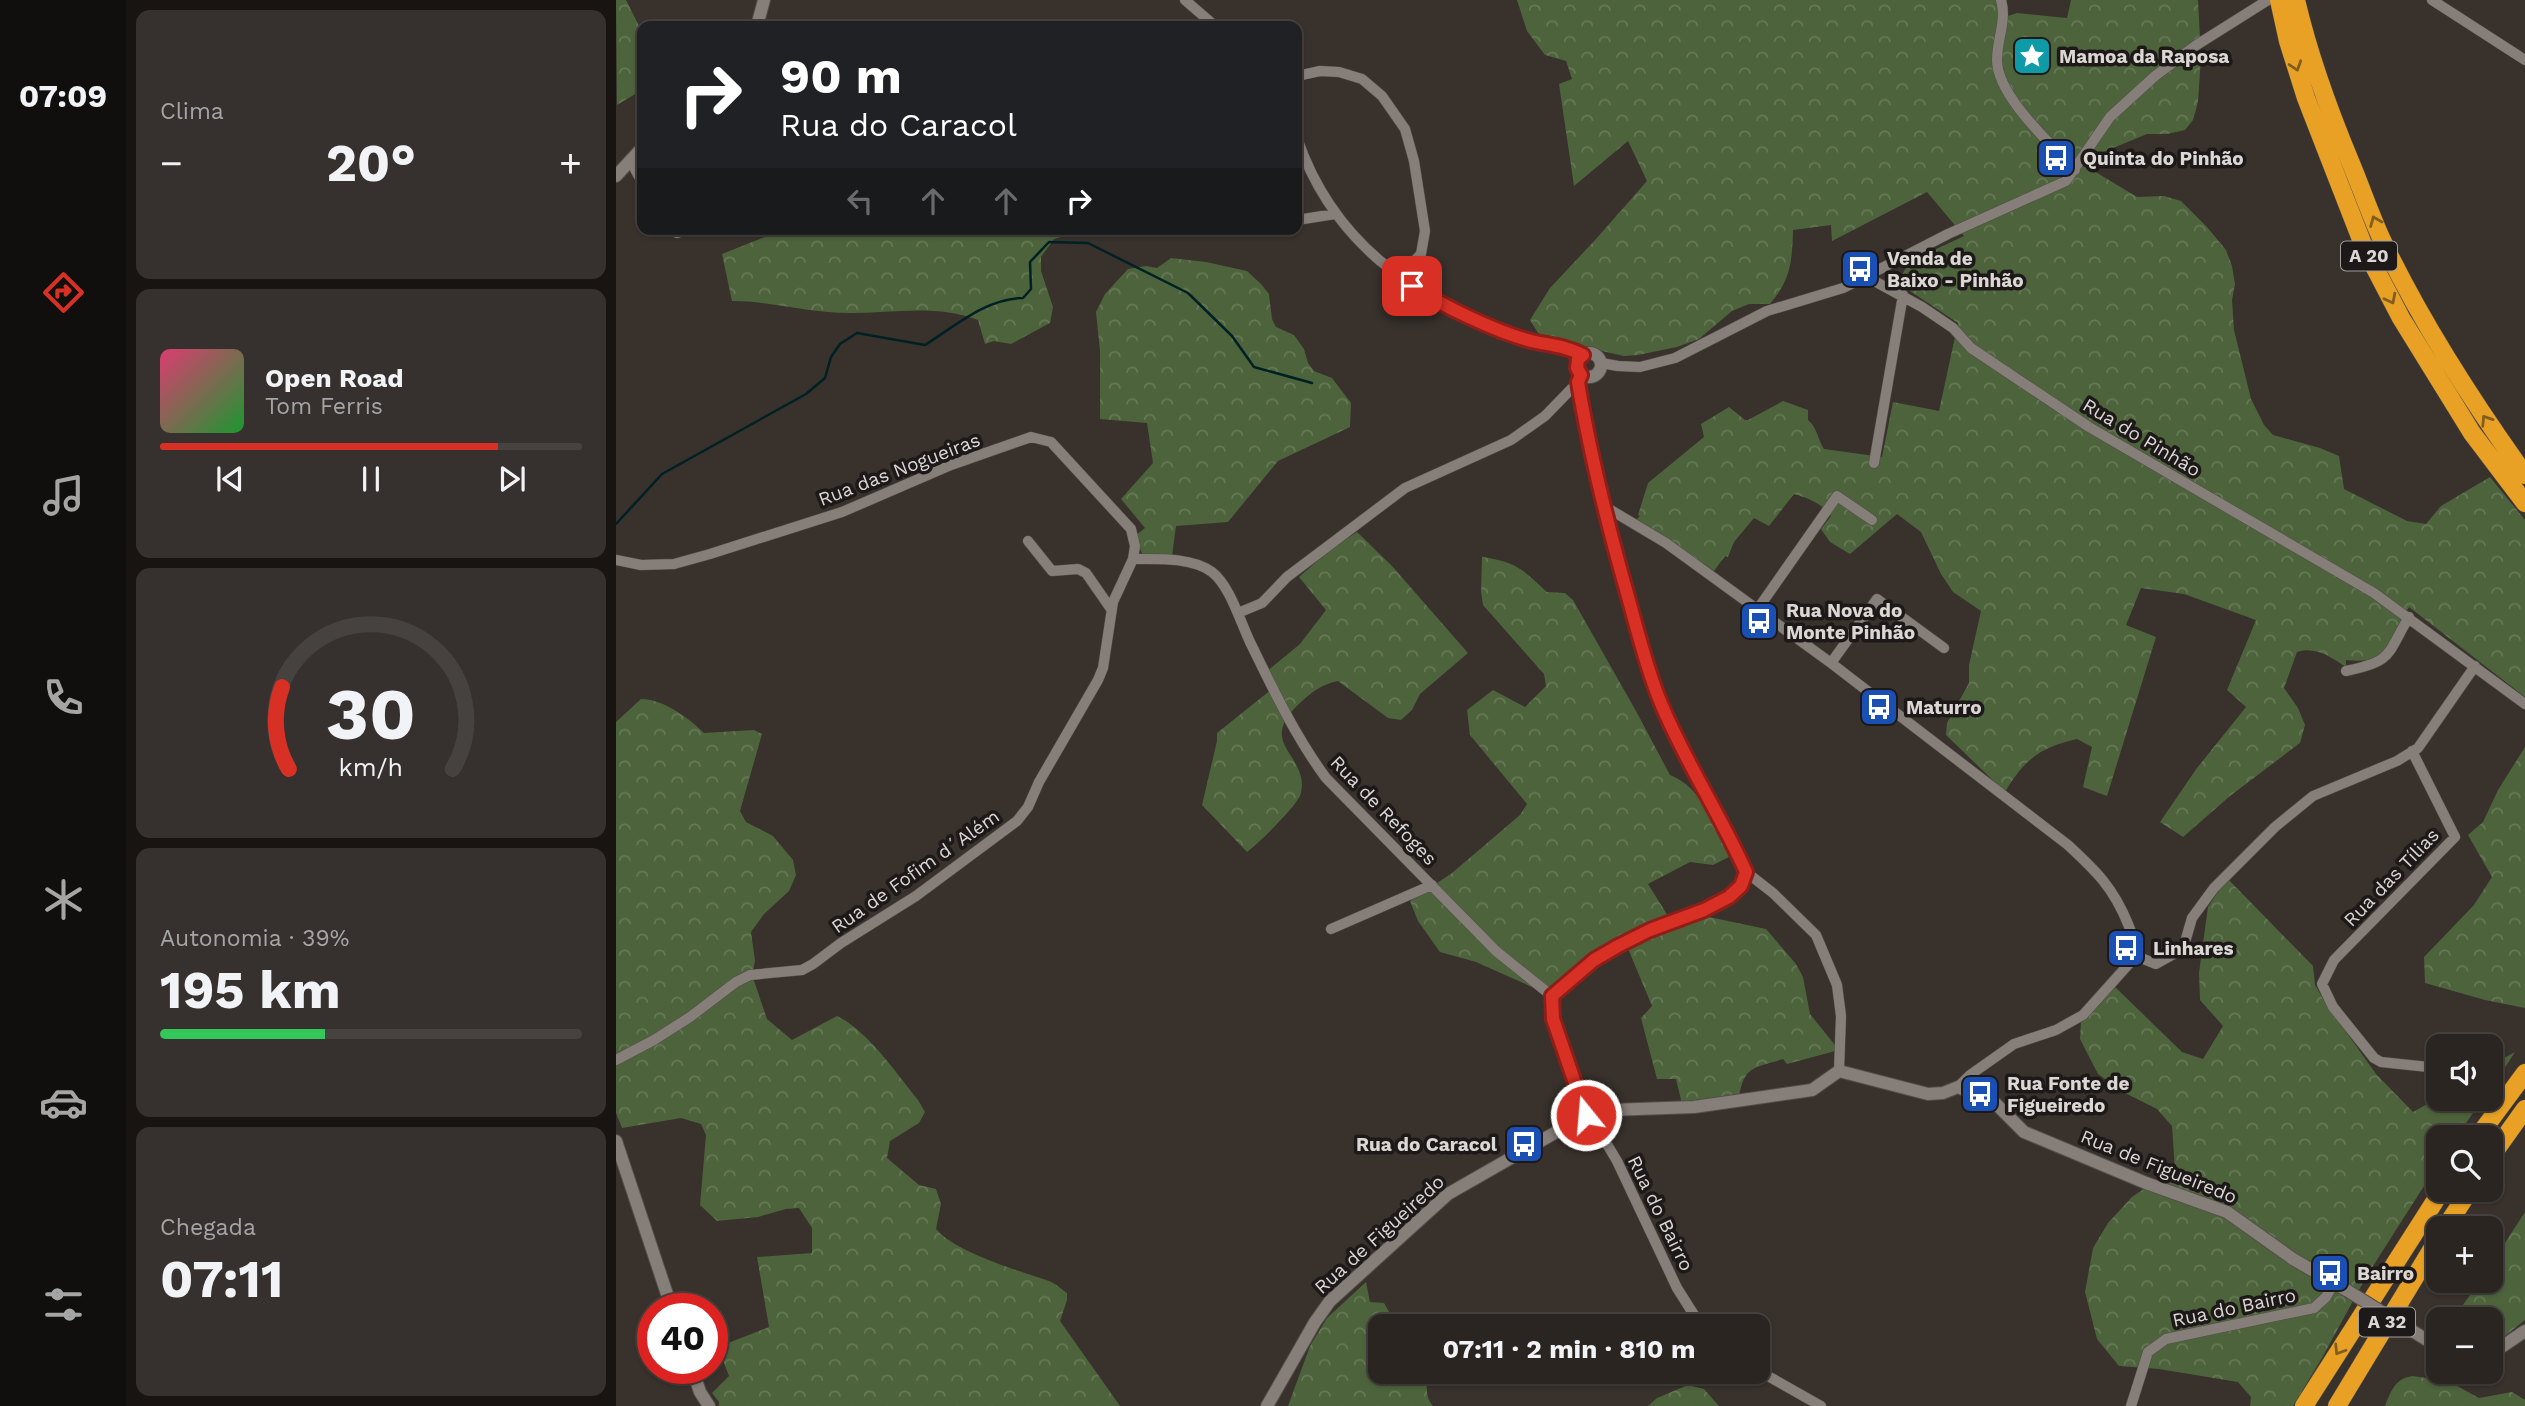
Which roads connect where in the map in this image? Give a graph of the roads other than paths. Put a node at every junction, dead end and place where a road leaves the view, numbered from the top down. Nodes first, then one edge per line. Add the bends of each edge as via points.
1 (764, 0) edge
2 (1185, 0) edge
3 (2001, 0) edge
4 (2267, 0) edge
5 (2278, 0) edge
6 (2296, 0) edge
7 (2432, 0) edge
8 (758, 21) edge
9 (1209, 21) edge
10 (2525, 60) edge
11 (1302, 75) edge
12 (1302, 150) edge
13 (637, 153) edge
14 (630, 160) junction
15 (2075, 170) junction
16 (637, 173) edge
17 (616, 176) edge
18 (1335, 214) junction
19 (1302, 219) edge
20 (1865, 276) junction
21 (1399, 277) junction
22 (1903, 295) junction
23 (1583, 355) junction
24 (1601, 363) junction
25 (1580, 379) junction
26 (1874, 463) dead end
27 (2525, 475) edge
28 (2525, 503) edge
29 (1604, 506) junction
30 (1872, 520) dead end
31 (1028, 541) dead end
32 (1133, 559) junction
33 (616, 560) edge
34 (1111, 609) junction
35 (1757, 610) junction
36 (1238, 613) junction
37 (2409, 617) junction
38 (1944, 648) dead end
39 (1830, 663) junction
40 (2475, 666) junction
41 (2346, 671) dead end
42 (2525, 704) edge
43 (2412, 751) junction
44 (1746, 872) junction
45 (1432, 885) junction
46 (1331, 929) dead end
47 (2136, 956) junction
48 (1552, 996) junction
49 (616, 1059) edge
50 (2426, 1067) edge
51 (1839, 1071) junction
52 (2525, 1073) edge
53 (1958, 1087) junction
54 (2525, 1109) edge
55 (1587, 1114) junction
56 (2487, 1125) edge
57 (2503, 1140) edge
58 (617, 1146) edge
59 (2434, 1202) edge
60 (2426, 1259) edge
61 (2334, 1283) junction
62 (668, 1293) edge
63 (1693, 1314) edge
64 (2525, 1331) edge
65 (2426, 1338) edge
66 (2503, 1346) edge
67 (1770, 1377) edge
68 (697, 1384) edge
69 (709, 1406) edge
70 (1267, 1406) edge
71 (1821, 1406) edge
72 (2131, 1406) edge
73 (2304, 1406) edge
74 (2337, 1406) edge

1 - 8 street
2 - 9 street
3 - 15 street via 2004,10 1997,63 2002,82
4 - 15 street via 2155,76 2105,124
5 -> 28 highway, A 20 via 2306,98 2364,247 2401,318 2472,433
27 -> 6 highway, A 20 via 2417,309 2382,238 2323,97
7 - 10 street
11 - 21 street via 1339,72 1362,79 1382,96 1405,129 1425,231 1421,254
12 - 18 street via 1317,187
13 - 14 street
14 - 16 street
14 - 17 street
15 - 20 street via 2066,181
18 - 19 street
18 - 21 street
20 - 22 street, Rua do Pinhão
20 - 24 street via 1843,288 1767,311 1675,358 1640,367
21 - 23 street via 1441,303 1511,335 1568,347
22 - 26 street
22 - 37 street, Rua do Pinhão via 1953,328 1971,348 2089,427
23 - 24 street via 1594,355
23 - 25 street via 1577,363
24 - 25 street via 1594,376
25 - 29 street via 1587,439
25 - 36 street via 1545,416 1511,440 1405,488 1287,577 1262,603
29 - 35 street via 1666,543
29 - 44 street via 1660,699 1685,758
30 - 35 street via 1837,496
31 - 34 street via 1052,571 1078,569 1086,573
32 - 33 street, Rua das Nogueiras via 1131,529 1051,442 1031,437 842,512 709,554 674,564
32 - 34 street, Rua de Fofim d´Além
32 - 36 street via 1183,561 1212,572
34 - 49 street, Rua de Fofim d´Além via 1098,680 1017,821 813,964 802,970 750,975 654,1040
35 - 39 street
36 - 45 street, Rua de Refoges via 1305,750 1326,778
37 - 40 street, Rua do Pinhão
37 - 41 street via 2385,658 2373,666
38 - 39 street via 1877,599
39 - 47 street via 2099,873 2118,899 2137,947
40 - 42 street, Rua do Pinhão
40 - 43 street
43 - 47 street via 2313,796 2214,888 2192,918 2183,948 2156,964
43 - 50 street, Rua das Tílias via 2455,837 2334,960 2322,985 2333,1007 2374,1058
44 - 48 street via 1741,886 1729,897 1618,946
44 - 51 street via 1816,935 1837,985
45 - 46 street
45 - 48 street, Rua de Refoges via 1496,951
47 - 53 street via 2083,1015 2014,1044
48 - 55 street via 1553,1019
51 - 53 street via 1928,1094
51 - 55 street, Rua de Figueiredo via 1812,1090 1694,1107
52 - 56 highway
53 - 61 street, Rua de Figueiredo via 1996,1104 2024,1132 2227,1212
54 - 57 highway
55 - 63 street, Rua do Bairro via 1617,1161
55 - 70 street, Rua de Figueiredo via 1447,1194 1330,1301
58 - 62 street
59 -> 73 highway, A 32
60 - 74 highway, A 32
61 - 65 street, Rua de Figueiredo, bridge
61 - 72 street, Rua do Bairro via 2314,1308 2166,1339 2148,1352
64 - 66 street
67 - 71 street
68 - 69 street

